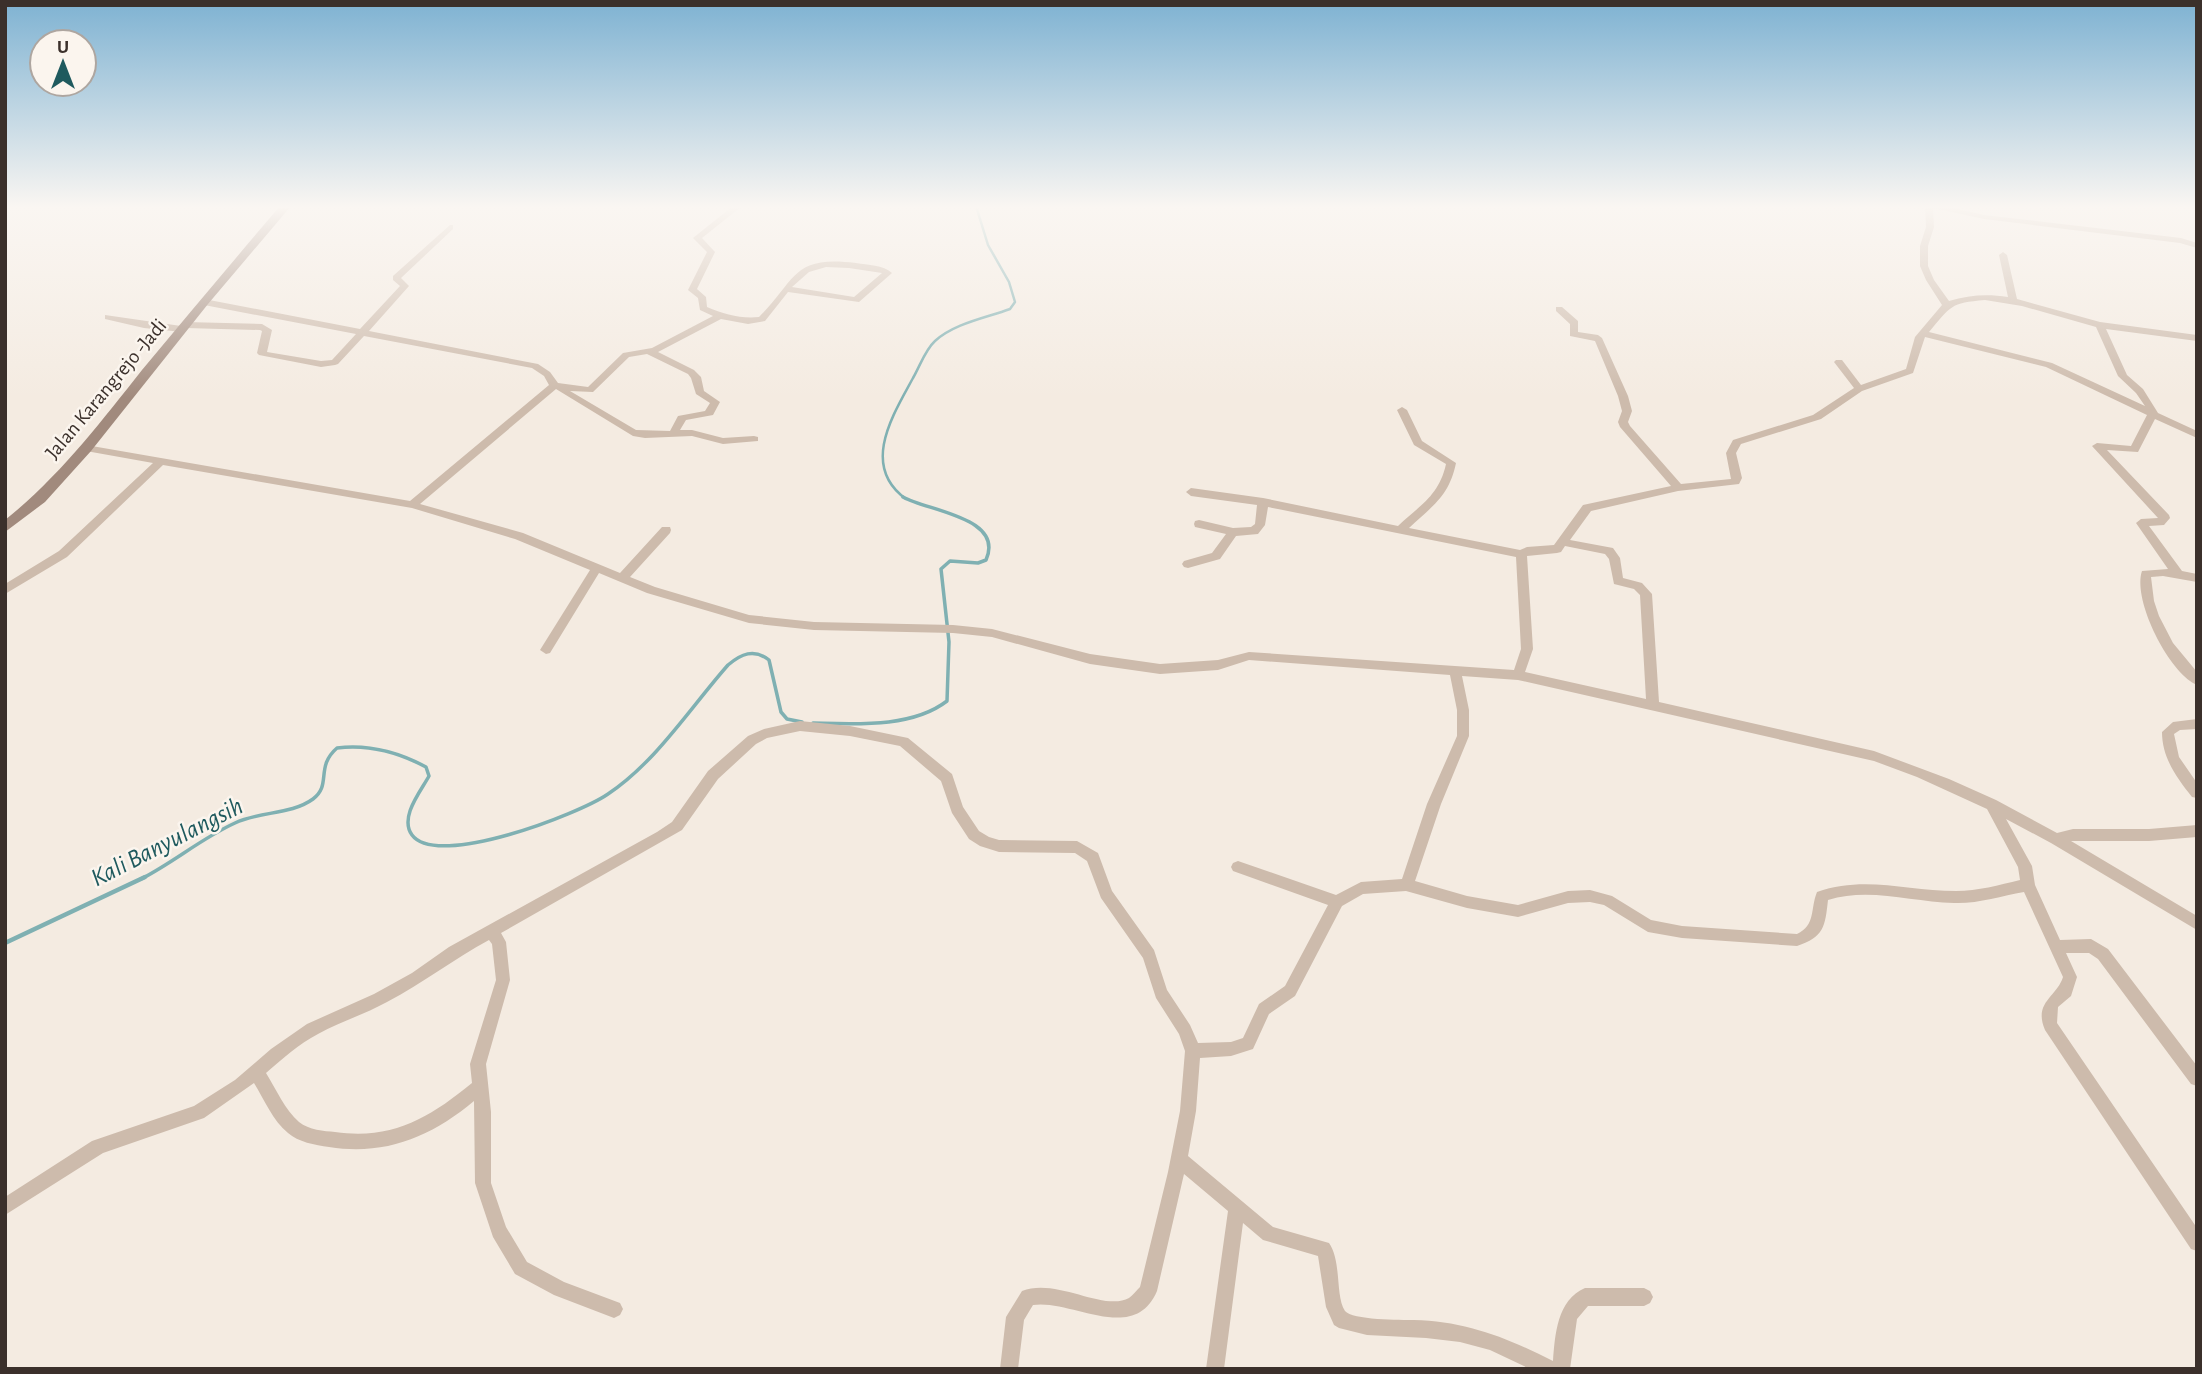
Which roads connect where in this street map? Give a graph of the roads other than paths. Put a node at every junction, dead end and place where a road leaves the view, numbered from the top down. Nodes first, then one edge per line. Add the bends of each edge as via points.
1 (231, 270) edge
2 (405, 270) edge
3 (702, 270) edge
4 (806, 270) edge
5 (878, 270) edge
6 (1926, 270) edge
7 (2006, 270) edge
8 (787, 289) junction
9 (2012, 300) junction
10 (204, 302) junction
11 (1947, 304) junction
12 (1559, 309) dead end
13 (720, 316) junction
14 (108, 317) dead end
15 (2100, 325) junction
16 (183, 327) junction
17 (364, 331) junction
18 (1925, 334) junction
19 (2197, 338) edge
20 (650, 352) junction
21 (1839, 362) dead end
22 (557, 386) junction
23 (1859, 389) junction
24 (1402, 410) dead end
25 (2153, 412) junction
26 (673, 433) junction
27 (2197, 435) edge
28 (754, 439) dead end
29 (86, 448) junction
30 (160, 462) junction
31 (1678, 488) junction
32 (1191, 492) dead end
33 (1264, 502) junction
34 (412, 505) junction
35 (1199, 524) dead end
36 (5, 527) edge
37 (1401, 529) junction
38 (666, 530) dead end
39 (1233, 532) junction
40 (1562, 542) junction
41 (1521, 554) junction
42 (1188, 564) dead end
43 (597, 568) junction
44 (2178, 575) junction
45 (2197, 578) edge
46 (621, 579) junction
47 (5, 590) edge
48 (546, 650) dead end
49 (1455, 671) junction
50 (1518, 675) junction
51 (2197, 680) edge
52 (1653, 706) junction
53 (2197, 724) edge
54 (2197, 793) edge
55 (1991, 803) junction
56 (2197, 831) edge
57 (2056, 839) junction
58 (1238, 867) dead end
59 (1406, 885) junction
60 (2028, 885) junction
61 (1337, 902) junction
62 (2197, 924) edge
63 (492, 932) junction
64 (2056, 947) junction
65 (1193, 1051) junction
66 (256, 1072) junction
67 (2197, 1079) edge
68 (480, 1086) junction
69 (1180, 1160) junction
70 (5, 1207) edge
71 (1237, 1208) junction
72 (2197, 1243) edge
73 (1644, 1297) dead end
74 (614, 1309) dead end
75 (1009, 1369) edge
76 (1215, 1369) edge
77 (1549, 1369) edge
78 (1561, 1369) edge

1 - 10 street, Jalan Karangrejo -Jadi
2 - 17 street via 396,278 405,286
3 - 13 street via 692,290 702,297 703,308
4 - 8 street
5 - 8 street via 888,273 856,300
6 - 11 street
7 - 9 street
8 - 13 street via 762,318 748,321
9 - 11 street via 1972,297
9 - 15 street
10 - 16 street, Jalan Karangrejo -Jadi
10 - 17 street
11 - 18 street
12 - 31 street via 1575,323 1573,334 1599,340 1623,396 1625,427
13 - 20 street
14 - 16 street
15 - 19 street
15 - 25 street via 2123,376
16 - 17 street via 262,327 267,330 264,355 321,364 340,359
16 - 29 street, Jalan Karangrejo -Jadi
17 - 22 street via 535,366
18 - 23 street via 1920,337 1910,371
18 - 25 street via 2049,365
20 - 22 street via 625,356 590,390
20 - 26 street via 691,372 699,392 715,402 709,413 682,418
21 - 23 street
22 - 26 street via 633,433
22 - 34 street
23 - 31 street via 1816,417 1737,442 1731,453 1734,482
24 - 37 street via 1418,443 1451,463 1439,496
25 - 27 street
25 - 44 street via 2134,450 2097,446 2165,518 2141,523
26 - 28 street via 723,441
29 - 30 street
29 - 36 street, Jalan Karangrejo -Jadi via 40,499
30 - 34 street
30 - 47 street via 63,554
31 - 40 street via 1587,508
32 - 33 street
33 - 37 street
33 - 39 street via 1256,530
34 - 43 street via 519,536
35 - 39 street
37 - 41 street
38 - 46 street
39 - 42 street via 1216,556
40 - 41 street via 1557,549
40 - 52 street via 1609,551 1618,581 1638,586 1646,594
41 - 50 street via 1527,649
43 - 46 street
43 - 48 street
44 - 45 street
44 - 51 street via 2146,574 2146,590 2162,632
46 - 49 street via 758,621 953,629 1018,638 1106,663 1160,669 1218,665 1249,656
49 - 50 street
49 - 59 street via 1463,736
50 - 52 street
52 - 55 street via 1863,752 1923,772
53 - 54 street via 2177,725 2168,732 2167,741 2174,761
55 - 57 street
55 - 60 street via 2025,866
56 - 57 street
57 - 62 street
58 - 61 street
59 - 60 street via 1518,911 1568,897 1590,896 1606,900 1647,926 1797,940 1810,937 1816,929 1822,896 1834,891 1959,897
59 - 61 street via 1361,888
60 - 64 street
61 - 65 street via 1290,991 1264,1009 1248,1044
63 - 65 street via 677,825 713,775 752,740 800,726 850,731 904,742 924,757 947,778 957,809 974,835 985,842 1077,847 1093,858 1106,894 1149,955 1161,993
63 - 66 street via 379,999 312,1029
63 - 68 street via 499,942 503,980 478,1064
64 - 67 street via 2091,946 2103,954
64 - 72 street via 2070,978 2066,991 2054,998 2049,1008 2050,1025
65 - 69 street
66 - 68 street via 293,1128 321,1139 361,1143 414,1133
66 - 70 street via 198,1112 98,1147
68 - 74 street via 483,1183 499,1231 521,1268
69 - 71 street
69 - 75 street via 1144,1299 1130,1307 1103,1309 1049,1293 1028,1297 1014,1317
71 - 76 street
71 - 77 street via 1269,1234 1323,1249 1337,1314 1344,1322 1453,1332 1495,1341
73 - 78 street via 1576,1301 1570,1311

